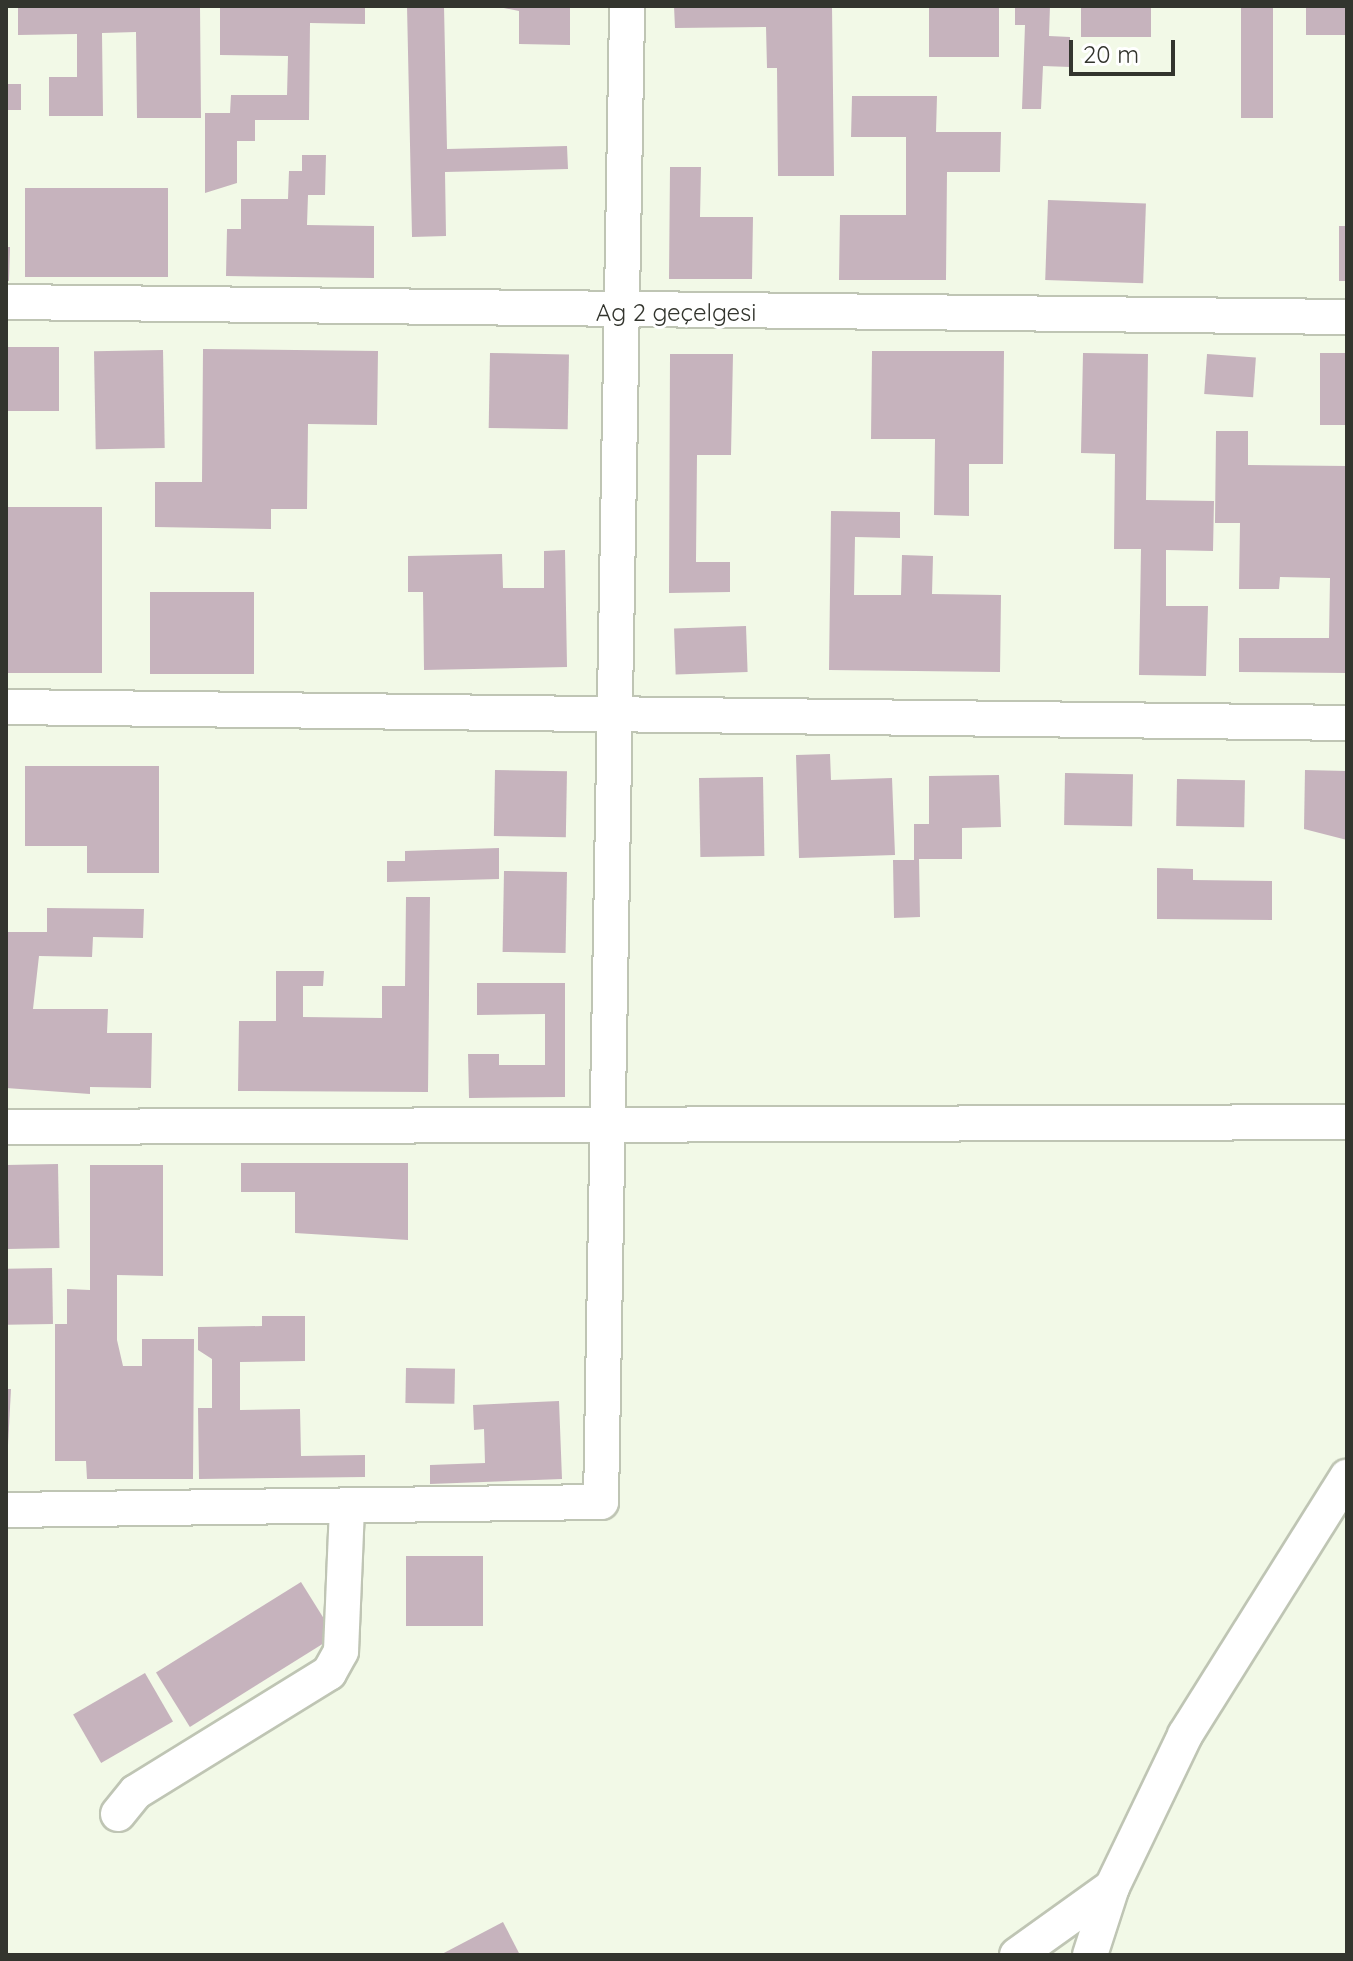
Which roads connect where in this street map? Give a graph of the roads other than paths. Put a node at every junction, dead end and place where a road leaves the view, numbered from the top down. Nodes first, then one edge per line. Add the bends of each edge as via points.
1 (627, 6) edge
2 (6, 302) edge
3 (620, 313) junction
4 (1347, 317) edge
5 (6, 707) edge
6 (613, 713) junction
7 (1347, 723) edge
8 (1347, 1122) edge
9 (606, 1126) junction
10 (6, 1127) edge
11 (1347, 1477) edge
12 (347, 1506) junction
13 (6, 1510) edge
14 (118, 1814) dead end
15 (1112, 1887) junction
16 (1017, 1955) edge
17 (1090, 1955) edge

1 - 3 street
2 - 3 street, Ag 2 geçelgesi
3 - 4 street, Ag 2 geçelgesi
3 - 6 street
5 - 6 street
6 - 7 street
6 - 9 street
8 - 9 street
9 - 10 street
9 - 12 street via 601,1502
11 - 15 street via 1185,1735
12 - 13 street
12 - 14 street via 341,1651 329,1673 136,1792
15 - 16 street
15 - 17 street

